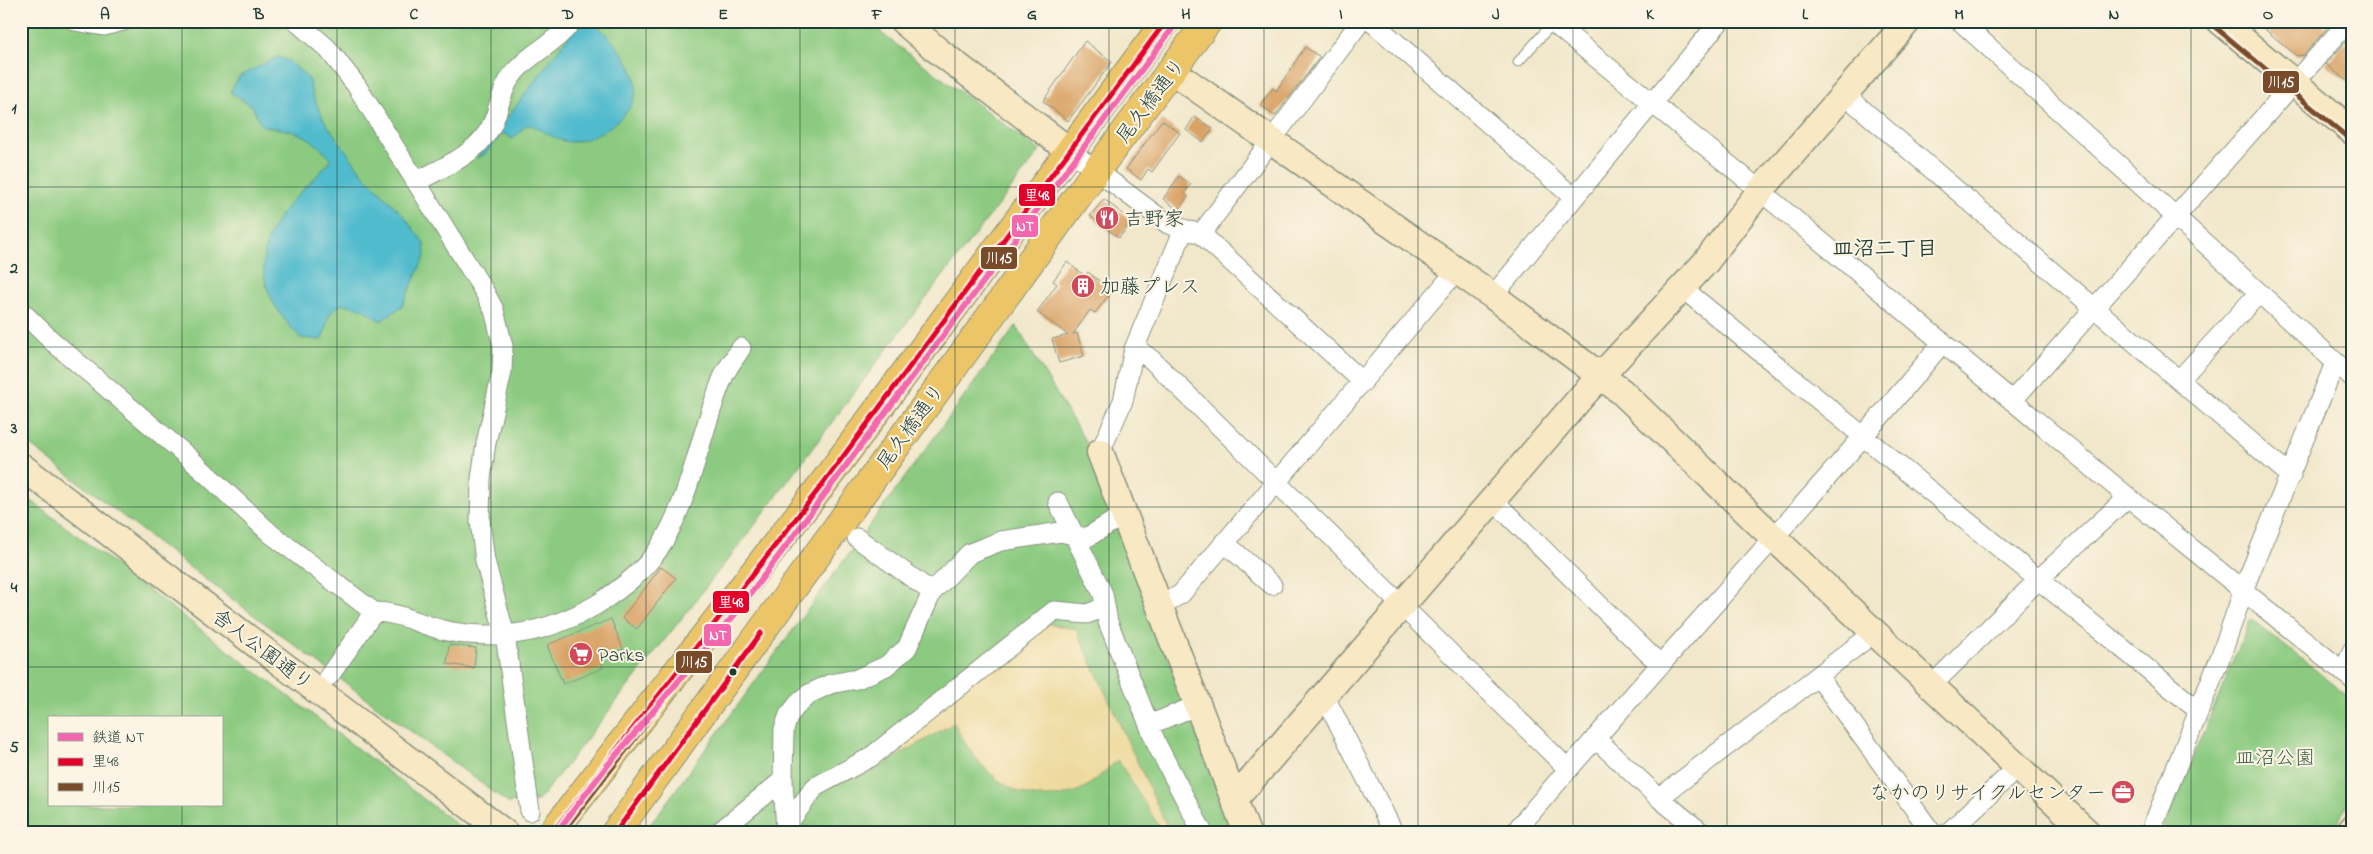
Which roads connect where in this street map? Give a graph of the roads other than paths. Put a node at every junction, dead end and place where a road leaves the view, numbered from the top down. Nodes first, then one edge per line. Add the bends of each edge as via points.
1 (75, 21) edge
2 (124, 21) edge
3 (296, 21) edge
4 (572, 21) edge
5 (903, 21) edge
6 (1166, 21) edge
7 (1208, 21) edge
8 (1361, 21) edge
9 (1371, 21) edge
10 (1720, 21) edge
11 (1908, 21) edge
12 (1960, 21) edge
13 (2220, 21) edge
14 (2349, 21) edge
15 (1552, 22) edge
16 (1518, 62) dead end
17 (1172, 71) junction
18 (2295, 84) junction
19 (1844, 94) junction
20 (1652, 103) junction
21 (2352, 131) edge
22 (1272, 141) junction
23 (1070, 151) junction
24 (1096, 171) junction
25 (416, 182) junction
26 (1760, 191) junction
27 (1573, 198) junction
28 (2175, 218) junction
29 (1192, 232) junction
30 (1458, 272) junction
31 (1682, 288) junction
32 (2258, 294) junction
33 (1492, 296) junction
34 (2095, 308) junction
35 (21, 311) edge
36 (1943, 342) junction
37 (741, 348) dead end
38 (1134, 349) junction
39 (2335, 362) junction
40 (1600, 376) junction
41 (2352, 377) edge
42 (2179, 380) junction
43 (1363, 382) junction
44 (2012, 401) junction
45 (1862, 436) junction
46 (1100, 452) joint
47 (21, 466) edge
48 (2291, 476) junction
49 (1276, 482) junction
50 (2128, 497) junction
51 (1493, 500) junction
52 (1058, 502) dead end
53 (1125, 514) junction
54 (1074, 535) junction
55 (857, 538) dead end
56 (1774, 538) junction
57 (1224, 542) junction
58 (2038, 580) junction
59 (1272, 585) dead end
60 (2244, 591) junction
61 (932, 592) junction
62 (1402, 605) junction
63 (1160, 606) junction
64 (1105, 607) junction
65 (374, 612) junction
66 (1875, 632) junction
67 (504, 635) junction
68 (2352, 651) edge
69 (1662, 664) junction
70 (329, 676) dead end
71 (1818, 676) junction
72 (2348, 676) edge
73 (1932, 685) junction
74 (1325, 697) junction
75 (1198, 705) junction
76 (2199, 711) junction
77 (1149, 725) junction
78 (1595, 738) junction
79 (2018, 767) junction
80 (1568, 769) junction
81 (782, 780) junction
82 (1659, 798) junction
83 (1235, 799) junction
84 (530, 811) dead end
85 (785, 831) edge
86 (1519, 831) edge
87 (504, 833) edge
88 (552, 833) edge
89 (615, 833) edge
90 (718, 833) edge
91 (1203, 833) edge
92 (1247, 833) edge
93 (1394, 833) edge
94 (1702, 833) edge
95 (1932, 833) edge
96 (1948, 833) edge
97 (2088, 833) edge
98 (2150, 833) edge

1 - 2 street via 104,26
3 - 25 street via 328,49 356,84
4 - 25 street via 564,32 534,53 511,77 490,130 470,153
5 - 23 street via 936,50
6 - 23 main road, 尾久橋通り
7 - 17 main road, 尾久橋通り
8 - 22 street
9 - 27 street
10 - 20 street
11 - 19 street
12 - 28 street
13 - 18 street
14 - 18 street
15 - 16 lane
15 - 20 street
17 - 22 street
17 - 24 main road, 尾久橋通り
18 - 21 street
18 - 28 street
19 - 26 street
19 - 34 street
20 - 26 street
20 - 27 street
22 - 29 street
22 - 30 street
23 - 24 street
23 - 88 main road, 尾久橋通り via 822,485
24 - 29 street via 1168,224
24 - 89 main road, 尾久橋通り
25 - 67 street via 494,310 503,346 502,372 481,479 480,521 485,561
26 - 31 street
26 - 36 street
27 - 33 street
28 - 32 street
28 - 34 street
29 - 38 street
29 - 43 street
30 - 33 street
30 - 43 street
31 - 40 street
31 - 45 street
32 - 39 street
32 - 42 street
33 - 40 street
34 - 42 street
34 - 44 street
35 - 65 street via 271,534
36 - 44 street
36 - 45 street
37 - 67 street via 722,378 677,516 657,551 611,595 582,613 553,625
38 - 46 street via 1123,401
38 - 49 street via 1152,360
39 - 41 street
39 - 48 street
40 - 51 street
40 - 56 street via 1622,392
42 - 48 street
43 - 49 street
44 - 50 street
45 - 56 street
45 - 58 street
46 - 53 street
47 - 87 street, 舎人公園通り
48 - 60 street
49 - 57 street
49 - 62 street
50 - 58 street
50 - 60 street
51 - 62 street
51 - 69 street
52 - 54 street
53 - 54 street via 1086,538
53 - 63 street
54 - 61 street via 1060,532 1000,541 970,553
54 - 64 street via 1103,594
55 - 61 street
56 - 66 street
56 - 69 street
57 - 59 street
57 - 63 street via 1181,594
58 - 73 street
58 - 76 street
60 - 72 street
60 - 76 street
61 - 81 street via 907,648 886,666 809,694 789,715 784,729
62 - 74 street
62 - 80 street
63 - 75 street
64 - 77 street
64 - 85 street via 1087,614 1054,611 871,757 816,787
65 - 67 street via 391,612 444,631
65 - 70 street
66 - 71 street
66 - 73 street
67 - 84 street
68 - 72 street
69 - 78 street
71 - 82 street
71 - 95 street
73 - 79 street
74 - 83 street
74 - 93 street
75 - 77 street
75 - 83 street
76 - 98 street
77 - 91 street
78 - 80 street
78 - 82 street
79 - 96 street
79 - 97 street
80 - 86 street
81 - 85 street
81 - 90 street
82 - 94 street
83 - 92 street

